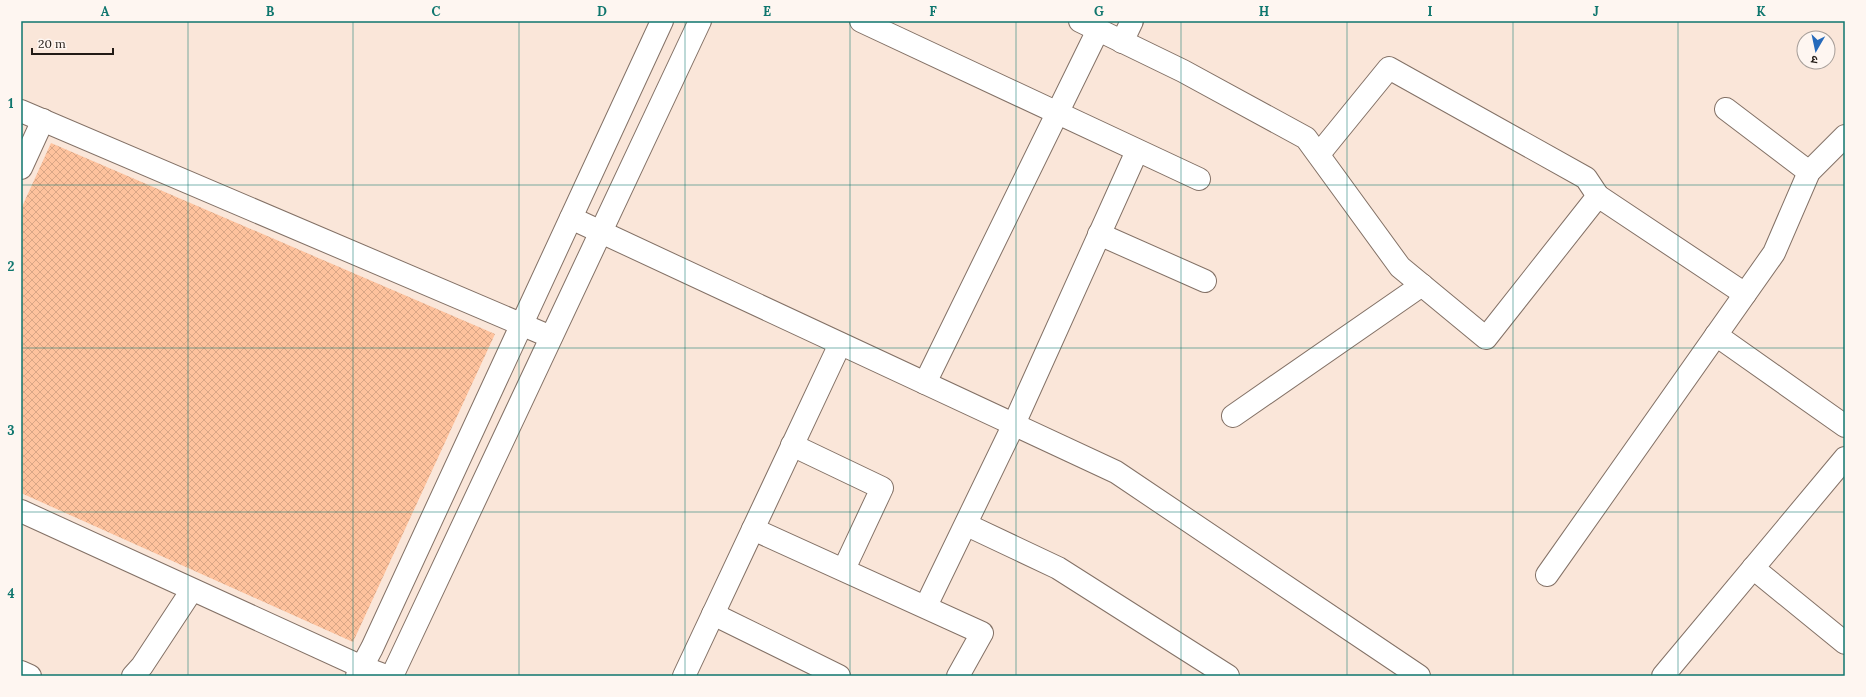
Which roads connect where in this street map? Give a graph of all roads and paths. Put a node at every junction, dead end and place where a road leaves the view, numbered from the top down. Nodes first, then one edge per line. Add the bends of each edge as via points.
1 (662, 21) edge
2 (700, 21) edge
3 (861, 21) edge
4 (1132, 21) edge
5 (1089, 25) edge
6 (1122, 42) junction
7 (1726, 109) dead end
8 (21, 111) edge
9 (1057, 113) junction
10 (43, 120) junction
11 (1845, 136) edge
12 (1137, 151) junction
13 (1318, 154) junction
14 (21, 168) edge
15 (1809, 172) junction
16 (1199, 179) dead end
17 (1598, 196) junction
18 (571, 218) junction
19 (601, 232) junction
20 (1099, 234) junction
21 (1205, 281) dead end
22 (1422, 285) junction
23 (1745, 294) junction
24 (522, 324) junction
25 (1716, 336) junction
26 (551, 337) junction
27 (840, 344) junction
28 (925, 383) junction
29 (1233, 416) dead end
30 (1014, 424) junction
31 (1845, 426) edge
32 (792, 445) junction
33 (1845, 458) edge
34 (21, 511) edge
35 (967, 525) junction
36 (753, 529) junction
37 (1753, 568) junction
38 (844, 570) junction
39 (1547, 575) dead end
40 (192, 590) junction
41 (926, 606) junction
42 (713, 614) junction
43 (1845, 643) edge
44 (21, 672) edge
45 (359, 672) edge
46 (30, 676) edge
47 (133, 676) edge
48 (386, 676) edge
49 (392, 676) edge
50 (684, 676) edge
51 (839, 676) edge
52 (958, 676) edge
53 (1228, 676) edge
54 (1419, 676) edge
55 (1663, 676) edge

1 - 18 street
2 - 19 street
3 - 9 street
4 - 6 street
5 - 6 street
5 - 9 street
6 - 13 street via 1183,71 1306,138
7 - 15 street
8 - 10 street
9 - 12 street
9 - 28 street
10 - 14 street
10 - 24 street
11 - 15 street
12 - 16 street
12 - 20 street
13 - 17 street via 1389,68 1586,178
13 - 22 street via 1400,267
15 - 23 street via 1774,253
17 - 22 street via 1486,338
17 - 23 street
18 - 19 street
18 - 24 street
19 - 26 street
19 - 27 street
20 - 21 street
20 - 30 street
22 - 29 street
23 - 25 street
24 - 26 street
24 - 45 street via 376,642
25 - 31 street
25 - 39 street
26 - 49 street
27 - 28 street
27 - 32 street
28 - 30 street
30 - 35 street
30 - 54 street via 1116,472
32 - 36 street
32 - 38 street via 882,488
33 - 37 street
34 - 40 street
35 - 41 street
35 - 53 street via 1058,568
36 - 38 street
36 - 42 street
37 - 43 street
37 - 55 street
38 - 41 street
40 - 45 street
40 - 47 street
41 - 52 street via 982,633
42 - 50 street
42 - 51 street
44 - 46 street
45 - 48 street

